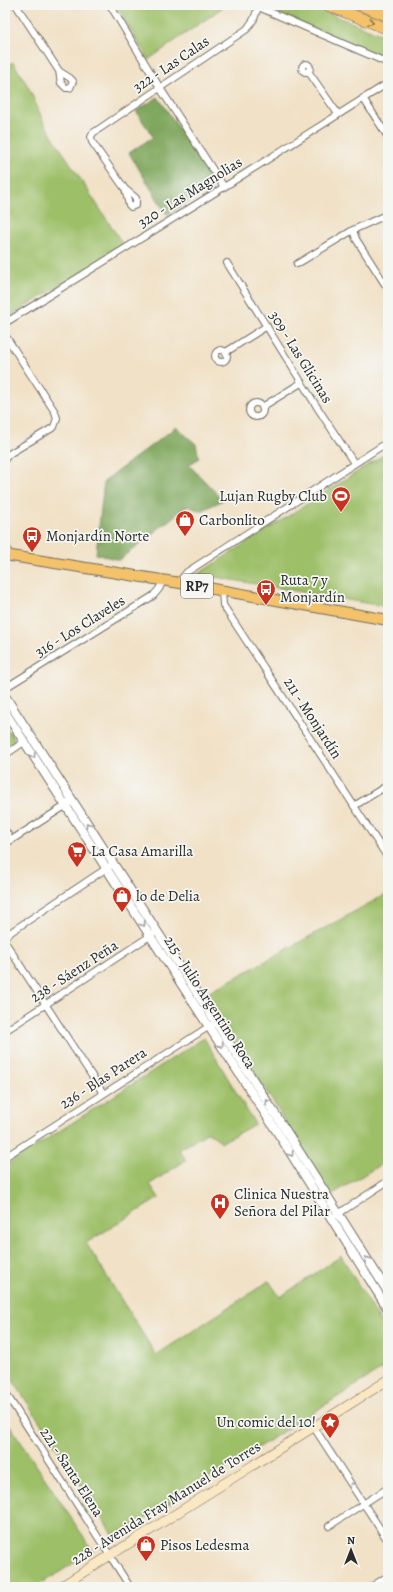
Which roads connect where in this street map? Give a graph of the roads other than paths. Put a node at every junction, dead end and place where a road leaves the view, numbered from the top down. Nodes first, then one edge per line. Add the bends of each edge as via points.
1 (16, 5) edge
2 (110, 5) edge
3 (327, 5) edge
4 (360, 5) edge
5 (256, 6) edge
6 (388, 16) edge
7 (388, 29) edge
8 (388, 63) edge
9 (59, 71) dead end
10 (308, 71) dead end
11 (388, 83) edge
12 (160, 88) junction
13 (363, 98) junction
14 (338, 114) junction
15 (388, 137) edge
16 (224, 187) junction
17 (125, 189) dead end
18 (388, 214) edge
19 (353, 230) junction
20 (227, 263) dead end
21 (297, 264) dead end
22 (388, 289) edge
23 (5, 323) edge
24 (267, 326) junction
25 (5, 335) edge
26 (226, 352) dead end
27 (301, 383) junction
28 (262, 407) dead end
29 (388, 442) edge
30 (5, 459) edge
31 (354, 464) junction
32 (5, 542) edge
33 (6, 556) edge
34 (163, 581) junction
35 (180, 583) junction
36 (222, 591) junction
37 (388, 620) edge
38 (5, 688) edge
39 (5, 696) edge
40 (5, 712) edge
41 (24, 742) junction
42 (5, 755) edge
43 (388, 785) edge
44 (69, 804) junction
45 (354, 806) junction
46 (5, 830) edge
47 (11, 840) junction
48 (5, 844) edge
49 (388, 858) edge
50 (110, 867) junction
51 (154, 934) junction
52 (5, 936) edge
53 (5, 942) edge
54 (45, 1005) junction
55 (212, 1024) junction
56 (5, 1031) edge
57 (103, 1094) junction
58 (5, 1156) edge
59 (388, 1181) edge
60 (338, 1214) junction
61 (331, 1219) junction
62 (388, 1292) edge
63 (388, 1309) edge
64 (388, 1380) edge
65 (5, 1392) edge
66 (313, 1426) junction
67 (388, 1488) edge
68 (364, 1504) junction
69 (329, 1526) dead end
70 (388, 1541) edge
71 (110, 1555) junction
72 (388, 1576) edge
73 (60, 1587) edge
74 (130, 1587) edge
75 (371, 1587) edge

1 - 9 street
2 - 12 street
3 -> 7 highway
4 - 6 highway
5 - 8 street
5 - 12 street, 322 - Las Calas via 254,19 247,28
10 - 14 street
11 - 13 street, 320 - Las Magnolias
12 - 16 street
12 - 17 street, 322 - Las Calas via 100,128 91,137
13 - 14 street, 320 - Las Magnolias
13 - 15 street
14 - 16 street, 320 - Las Magnolias
16 - 23 street, 320 - Las Magnolias
18 - 19 street
19 - 21 street
19 - 22 street via 356,239
20 - 24 street, 309 - Las Glicinas
24 - 26 street
24 - 27 street, 309 - Las Glicinas
25 - 30 street via 56,412 57,418 54,427
27 - 28 street
27 - 31 street, 309 - Las Glicinas
29 - 31 street
31 - 35 street via 187,572
32 - 33 street via 8,552
33 - 34 main road, RP7
34 - 35 main road, RP7
34 - 38 street, 316 - Los Claveles via 153,596
35 - 36 main road, RP7
36 - 37 main road, RP7
36 - 45 street, 211 - Monjardín via 223,604
39 - 44 street, 215 - Julio Argentino Roca
40 - 41 street, 215 - Julio Argentino Roca
41 - 42 street
41 -> 44 street, 215 - Julio Argentino Roca
43 - 45 street
44 - 47 street
44 - 50 street, 215 - Julio Argentino Roca
45 - 49 street, 211 - Monjardín
46 - 47 street
47 - 48 street
50 - 51 street, 215 - Julio Argentino Roca
50 - 52 street
51 - 54 street, 238 - Sáenz Peña
51 - 55 street, 215 - Julio Argentino Roca
53 - 54 street
54 - 56 street, 238 - Sáenz Peña
54 - 57 street
55 - 57 street, 236 - Blas Parera
60 -> 55 street, 215 - Julio Argentino Roca
55 -> 61 street, 215 - Julio Argentino Roca
57 - 58 street, 236 - Blas Parera
59 - 60 street
60 - 61 street
62 -> 60 street, 215 - Julio Argentino Roca
61 - 63 street, 215 - Julio Argentino Roca
64 - 66 main road, 228 - Avenida Fray Manuel de Torres
65 - 71 street, 221 - Santa Elena
68 -> 66 street
66 - 71 main road, 228 - Avenida Fray Manuel de Torres
67 - 68 street
68 - 69 street
68 - 70 street
71 - 73 main road, 228 - Avenida Fray Manuel de Torres
71 - 74 street, 221 - Santa Elena
72 - 75 street

